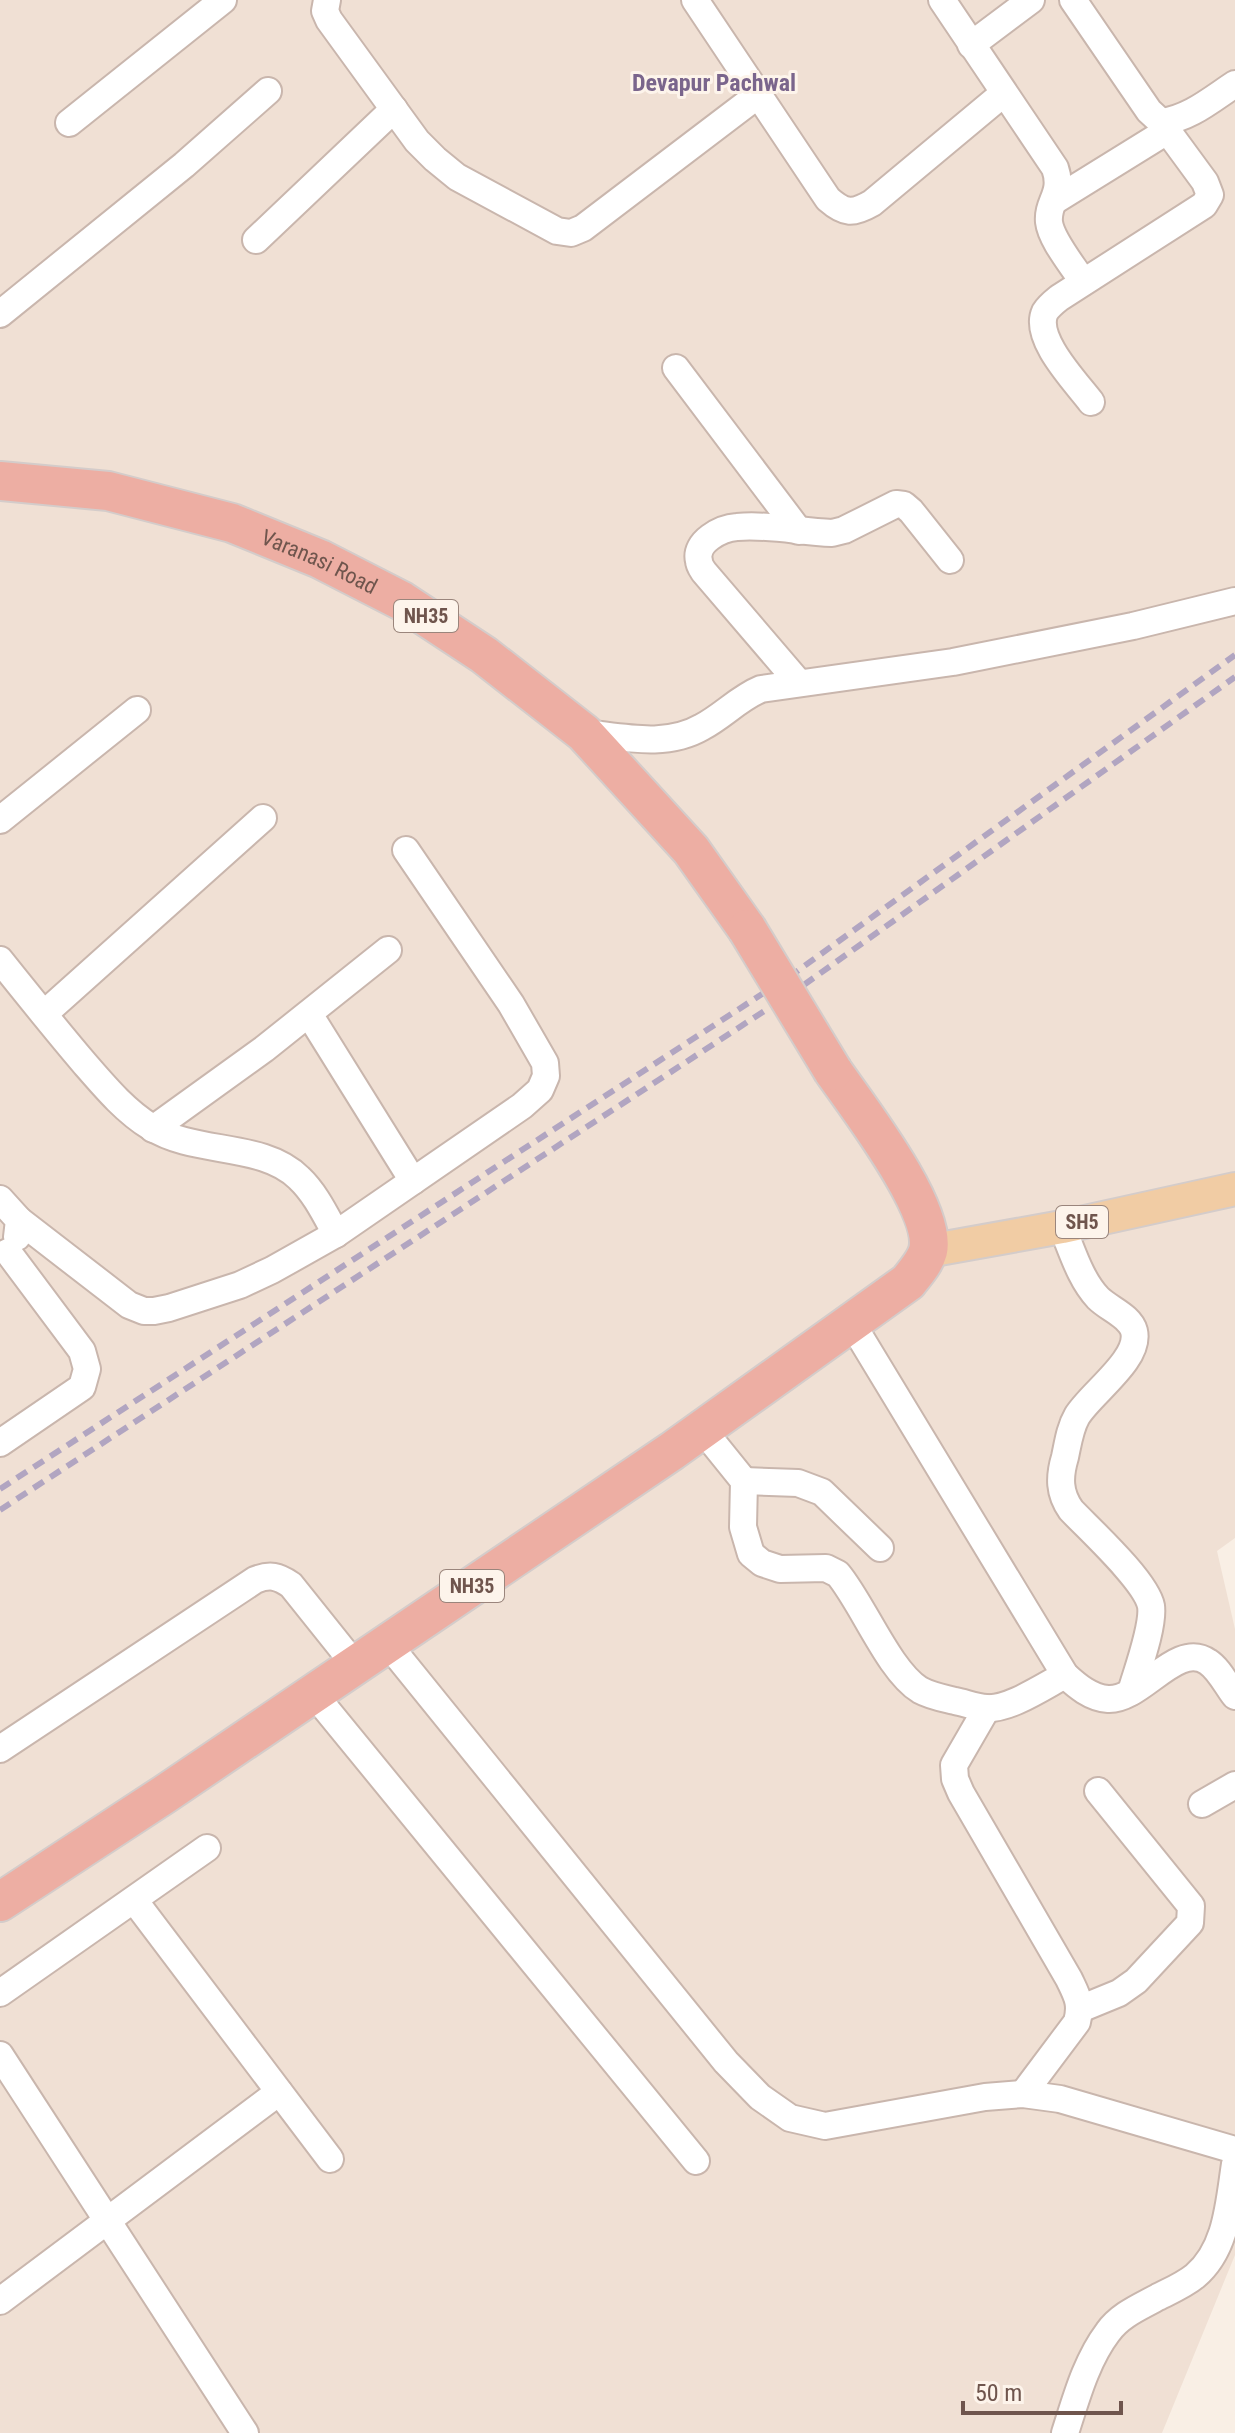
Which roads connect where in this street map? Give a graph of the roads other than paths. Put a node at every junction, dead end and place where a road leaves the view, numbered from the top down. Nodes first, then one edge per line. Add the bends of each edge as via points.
1 (223, 0) edge
2 (327, 0) edge
3 (695, 0) edge
4 (942, 0) edge
5 (1031, 0) edge
6 (1073, 0) edge
7 (971, 45) junction
8 (1235, 84) edge
9 (268, 91) dead end
10 (1004, 93) junction
11 (758, 95) junction
12 (394, 109) junction
13 (69, 123) dead end
14 (1164, 127) junction
15 (1054, 201) junction
16 (256, 240) dead end
17 (1083, 282) junction
18 (0, 314) edge
19 (676, 368) dead end
20 (1091, 402) dead end
21 (0, 481) edge
22 (799, 531) junction
23 (950, 560) dead end
24 (1235, 601) edge
25 (799, 683) junction
26 (137, 710) dead end
27 (584, 733) junction
28 (263, 818) dead end
29 (0, 820) edge
30 (406, 850) dead end
31 (388, 950) dead end
32 (0, 960) edge
33 (44, 1014) junction
34 (309, 1014) junction
35 (153, 1129) junction
36 (413, 1181) junction
37 (1235, 1189) edge
38 (0, 1199) edge
39 (19, 1220) junction
40 (1062, 1227) junction
41 (336, 1234) junction
42 (928, 1251) junction
43 (4, 1255) edge
44 (851, 1322) junction
45 (702, 1429) junction
46 (0, 1443) edge
47 (744, 1481) junction
48 (880, 1548) dead end
49 (387, 1643) junction
50 (355, 1665) junction
51 (1065, 1675) junction
52 (1131, 1692) junction
53 (313, 1693) junction
54 (1235, 1696) edge
55 (987, 1708) junction
56 (0, 1749) edge
57 (1235, 1785) edge
58 (1098, 1791) dead end
59 (1202, 1804) dead end
60 (207, 1848) dead end
61 (134, 1900) junction
62 (0, 1902) edge
63 (0, 1993) edge
64 (1080, 2009) junction
65 (0, 2055) edge
66 (279, 2092) junction
67 (1023, 2094) junction
68 (1235, 2150) edge
69 (330, 2159) dead end
70 (696, 2161) dead end
71 (1235, 2164) edge
72 (107, 2220) junction
73 (0, 2301) edge
74 (245, 2433) edge
75 (1065, 2433) edge

1 - 13 street
2 - 12 street via 329,20
3 - 11 street
4 - 7 street
5 - 7 street
6 - 14 street
7 - 10 street
8 - 14 street
9 - 18 street
10 - 11 street via 858,211 840,210 828,199
10 - 15 street via 1055,168 1059,187
11 - 12 street via 571,233 546,227 457,177 417,141
12 - 16 street
14 - 15 street
14 - 17 street via 1210,195 1204,205
15 - 17 street via 1049,224
17 - 20 street via 1046,310 1042,325 1045,340
19 - 22 street
21 - 27 highway, Varanasi Road / NH35 via 122,495 232,523 320,559 402,601 473,647
22 - 23 street via 832,533 904,505
22 - 25 street via 728,528 704,543 698,560
24 - 25 street via 953,662
25 - 27 street via 751,693 703,727 672,739
26 - 29 street
27 - 42 highway, Varanasi Road / NH35, bridge via 691,850 747,929 922,1209 929,1229
28 - 33 street
30 - 36 street via 511,1004 545,1063 546,1076 540,1090 522,1106
31 - 34 street
32 - 33 street
33 - 35 street via 118,1101
34 - 35 street
34 - 36 street
35 - 41 street via 284,1166 314,1194
36 - 41 street
37 - 40 main road, SH5
38 - 39 street
39 - 41 street via 144,1311 240,1285
39 - 43 street via 17,1240
40 - 42 main road, SH5
40 - 52 street via 1090,1288 1135,1332 1129,1356 1073,1424 1060,1485 1071,1510 1136,1580 1151,1607
42 - 44 highway, NH35 via 908,1282
43 - 46 street via 82,1351 87,1369 82,1387
44 - 45 highway, NH35
44 - 51 street
45 - 47 street
45 - 49 highway, NH35
47 - 48 street via 798,1483 822,1492
47 - 55 street via 743,1527 751,1554 780,1569 826,1568 838,1574 909,1681 934,1696
49 - 50 highway, NH35
49 - 67 street via 726,2062 760,2097 790,2118 825,2126
50 - 53 highway, NH35
50 - 56 street via 291,1585 267,1575
51 - 52 street via 1106,1699
51 - 55 street
52 - 54 street via 1182,1658 1196,1657 1209,1662
53 - 62 highway, NH35
53 - 70 street
55 - 64 street via 954,1765 955,1779 1069,1979
57 - 59 street
58 - 64 street via 1185,1898 1192,1915 1136,1981
60 - 61 street
61 - 63 street
61 - 66 street
64 - 67 street via 1077,2022
65 - 72 street
66 - 69 street
66 - 72 street
67 - 68 street via 1060,2099
71 - 75 street via 1226,2221 1207,2264 1193,2278 1129,2312 1109,2331 1080,2386
72 - 73 street
72 - 74 street

